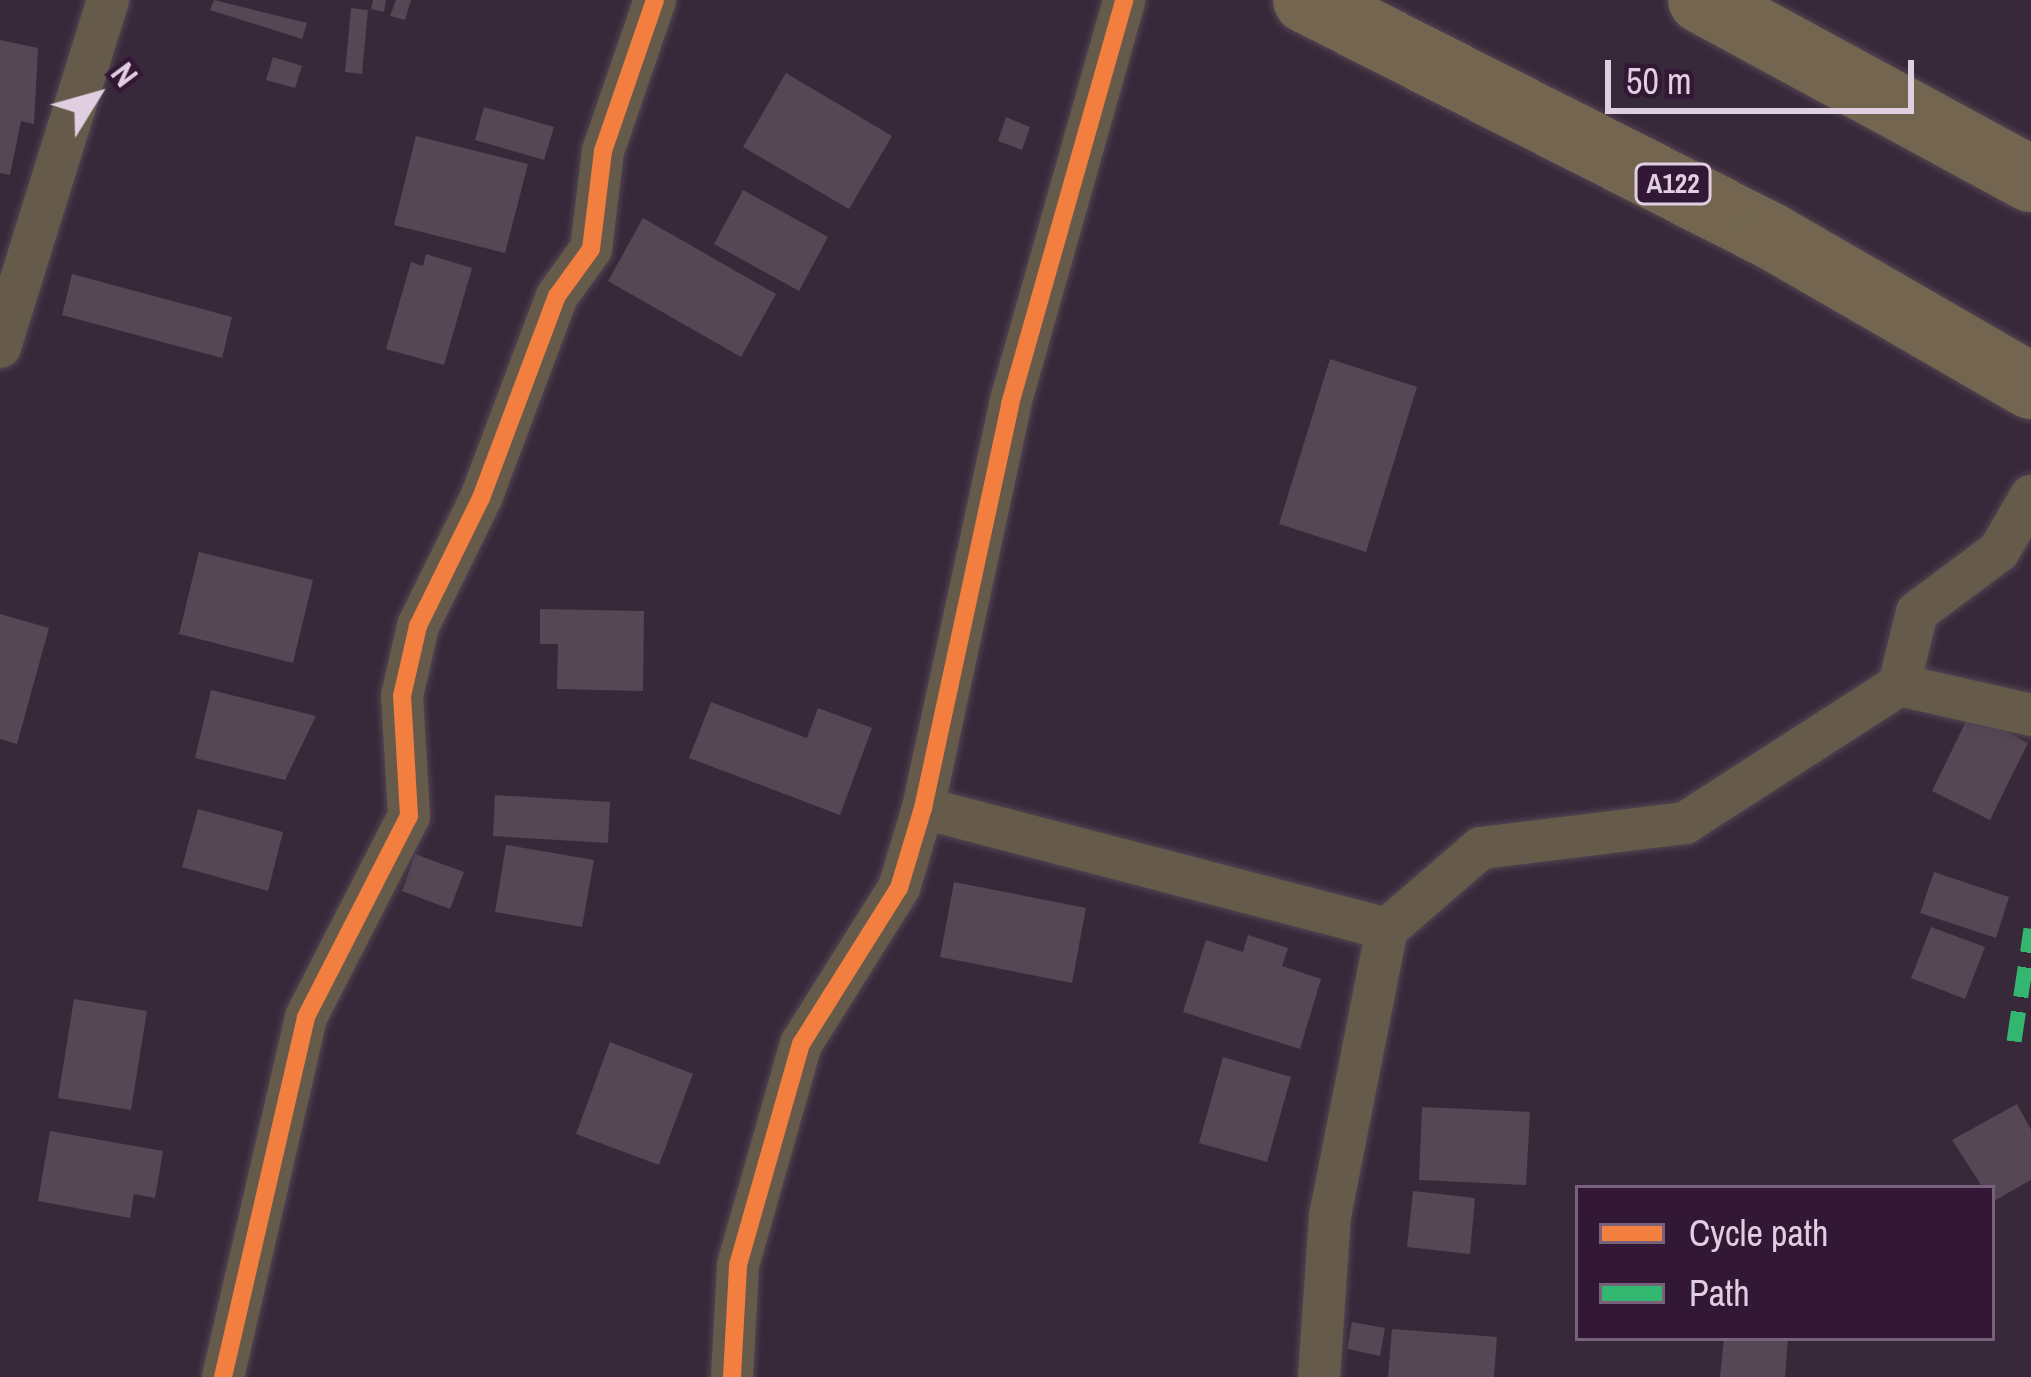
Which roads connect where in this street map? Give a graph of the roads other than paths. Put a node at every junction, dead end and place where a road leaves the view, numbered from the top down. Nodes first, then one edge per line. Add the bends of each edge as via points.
1 (108, 0) edge
2 (655, 0) edge
3 (1124, 0) edge
4 (1306, 0) edge
5 (1701, 0) edge
6 (2031, 179) edge
7 (14, 266) edge
8 (0, 347) edge
9 (2031, 386) edge
10 (2031, 496) edge
11 (1899, 685) junction
12 (2031, 715) edge
13 (922, 808) junction
14 (1387, 929) junction
15 (223, 1377) edge
16 (732, 1377) edge
17 (1318, 1377) edge

1 - 7 street
2 - 15 street via 602,151 591,249 557,296 481,498 418,626 402,697 410,816 306,1017
3 - 13 street via 1010,404
4 - 9 highway, A122 via 1751,225
5 - 6 highway
7 - 8 street
10 - 11 street via 1999,551 1917,612
11 - 12 street
11 - 14 street via 1685,823 1481,848
13 - 14 street
13 - 16 street via 898,888 801,1044 738,1265
14 - 17 street via 1330,1216

